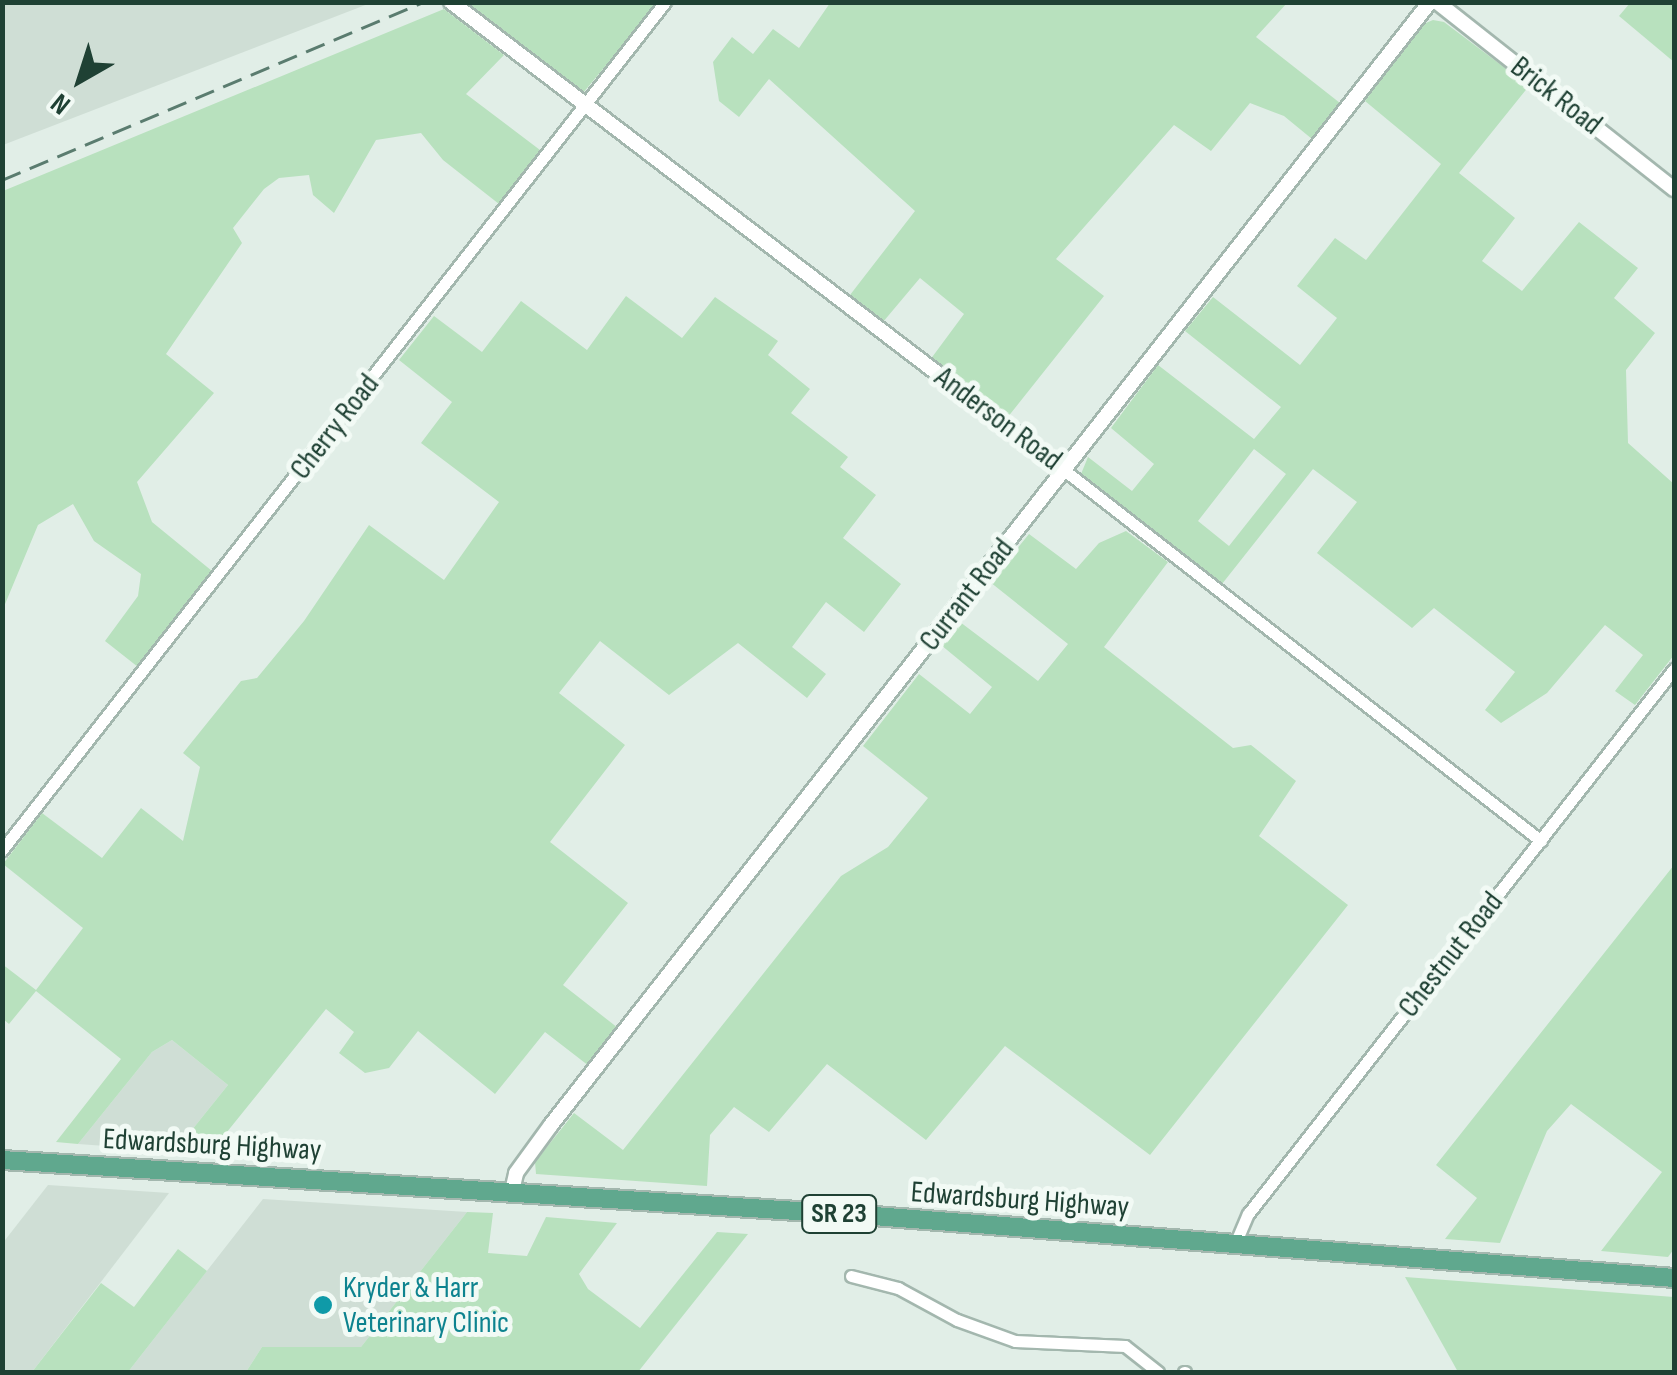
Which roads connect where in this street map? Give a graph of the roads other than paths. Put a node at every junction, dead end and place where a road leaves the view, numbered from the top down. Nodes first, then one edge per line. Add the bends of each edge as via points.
1 (451, 2) edge
2 (665, 2) edge
3 (1433, 2) edge
4 (586, 105) junction
5 (1674, 189) edge
6 (1064, 470) junction
7 (1674, 669) edge
8 (1541, 840) junction
9 (2, 850) edge
10 (2, 1160) edge
11 (512, 1192) junction
12 (1235, 1244) junction
13 (851, 1276) dead end
14 (1674, 1278) edge
15 (1158, 1372) edge

1 - 4 street, Anderson Road
2 - 4 street, Cherry Road
3 - 5 street, Brick Road
3 - 6 street, Currant Road
4 - 6 street, Anderson Road
4 - 9 street, Cherry Road
6 - 8 street, Anderson Road
6 - 11 street, Currant Road via 551,1125 516,1173
7 - 8 street, Chestnut Road
8 - 12 street, Chestnut Road via 1248,1214
10 - 11 main road, Edwardsburg Highway / SR 23
11 - 12 main road, Edwardsburg Highway / SR 23
12 - 14 main road, Edwardsburg Highway / SR 23
13 - 15 street via 898,1288 1015,1341 1125,1346

